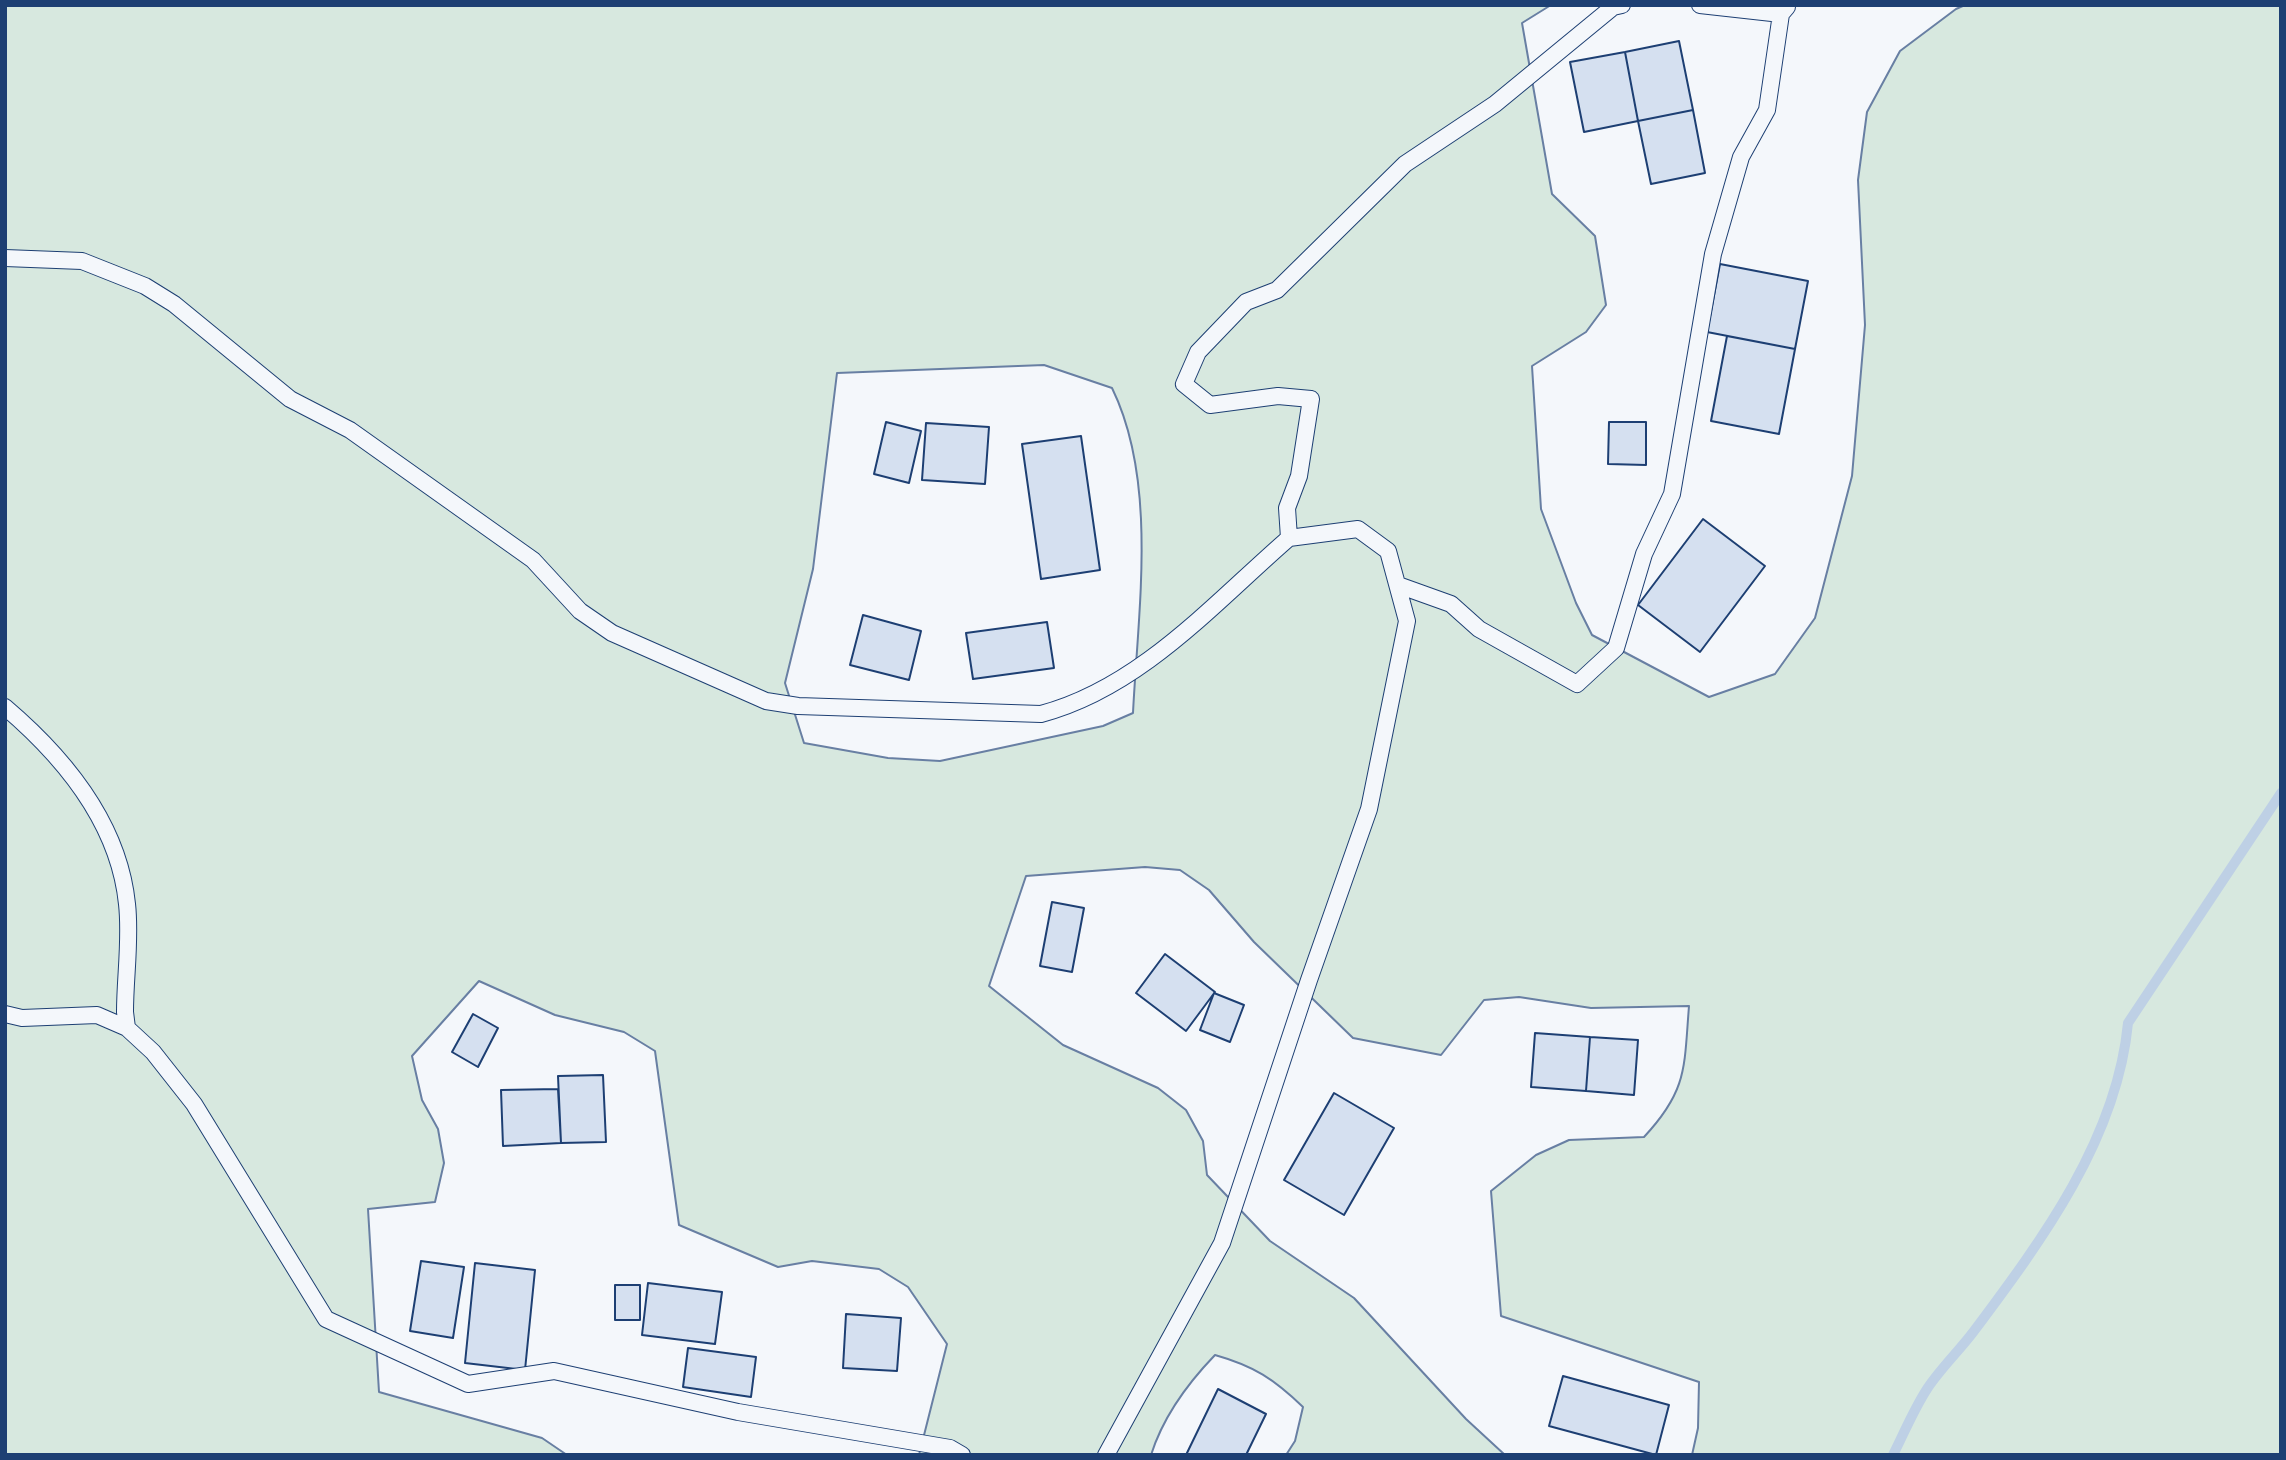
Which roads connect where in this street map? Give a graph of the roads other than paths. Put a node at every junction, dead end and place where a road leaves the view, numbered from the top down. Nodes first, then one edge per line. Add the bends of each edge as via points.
1 (1622, 5) edge
2 (1700, 5) edge
3 (1785, 10) edge
4 (5, 258) edge
5 (1289, 538) junction
6 (1398, 585) junction
7 (5, 707) edge
8 (5, 1014) edge
9 (127, 1028) junction
10 (962, 1455) edge
11 (1106, 1455) edge

1 - 5 lane via 1613,7 1495,104 1405,164 1277,290 1246,302 1198,352 1184,384 1210,405 1278,396 1311,399 1306,442 1287,508
2 - 3 lane
3 - 6 lane via 1767,110 1741,157 1713,254 1672,495 1644,554 1616,648 1577,684 1479,629 1451,604
4 - 5 lane via 82,261 145,286 174,304 290,399 351,430 533,561 580,611 612,633 766,701 1041,714 1073,706 1139,668
5 - 6 lane via 1358,529 1388,551
6 - 11 lane via 1407,621 1369,809 1345,883 1222,1243
7 - 9 lane via 96,807 112,836 127,904
8 - 9 lane via 22,1018 97,1015
9 - 10 lane via 153,1052 194,1104 326,1319 468,1384 554,1371 738,1412 950,1448

